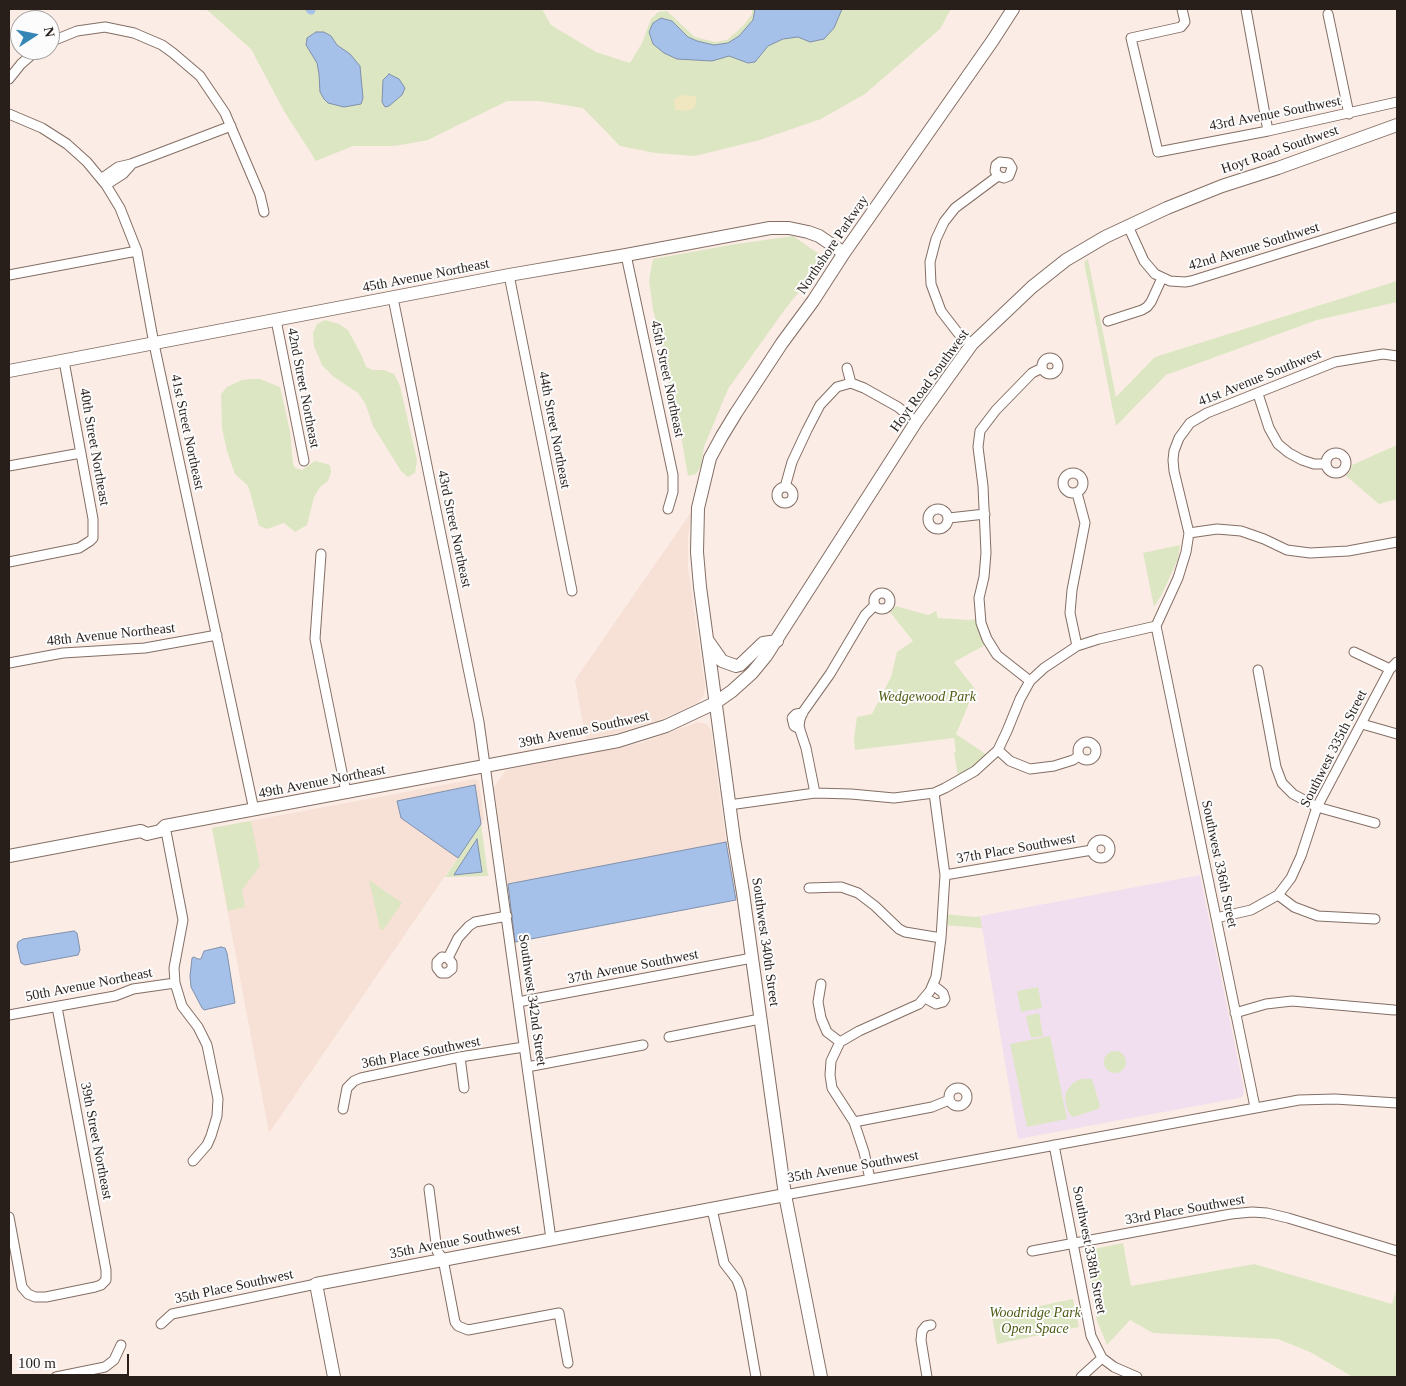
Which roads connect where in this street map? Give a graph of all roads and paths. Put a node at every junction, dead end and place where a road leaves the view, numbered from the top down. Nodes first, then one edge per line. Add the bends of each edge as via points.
1 (1012, 9) edge
2 (1182, 9) edge
3 (1246, 9) edge
4 (1328, 14) dead end
5 (60, 38) edge
6 (26, 60) edge
7 (9, 79) edge
8 (1397, 102) edge
9 (9, 114) edge
10 (1349, 114) junction
11 (1397, 125) edge
12 (232, 126) junction
13 (1268, 131) junction
14 (998, 176) dead end
15 (103, 182) junction
16 (264, 212) dead end
17 (1397, 217) edge
18 (1128, 226) junction
19 (137, 251) junction
20 (844, 253) junction
21 (626, 255) junction
22 (9, 274) edge
23 (508, 275) junction
24 (1162, 278) junction
25 (392, 298) junction
26 (276, 320) junction
27 (1108, 321) dead end
28 (154, 344) junction
29 (972, 344) junction
30 (1397, 356) edge
31 (64, 360) junction
32 (848, 368) dead end
33 (1042, 368) dead end
34 (9, 371) edge
35 (851, 383) junction
36 (1258, 394) junction
37 (916, 422) junction
38 (81, 453) junction
39 (304, 461) dead end
40 (1325, 464) dead end
41 (9, 466) edge
42 (784, 487) dead end
43 (1076, 493) dead end
44 (698, 508) joint
45 (668, 509) dead end
46 (985, 514) junction
47 (949, 518) dead end
48 (1189, 533) junction
49 (1397, 542) edge
50 (1287, 550) junction
51 (321, 554) dead end
52 (1284, 559) dead end
53 (9, 562) edge
54 (572, 591) dead end
55 (875, 605) dead end
56 (1156, 626) junction
57 (217, 635) junction
58 (707, 638) junction
59 (777, 641) junction
60 (1077, 646) junction
61 (1354, 652) dead end
62 (9, 663) edge
63 (1394, 666) edge
64 (1258, 670) dead end
65 (1030, 681) junction
66 (715, 703) junction
67 (1362, 724) junction
68 (1397, 734) edge
69 (998, 750) junction
70 (1079, 756) dead end
71 (485, 766) junction
72 (346, 792) junction
73 (815, 793) junction
74 (934, 793) junction
75 (729, 805) junction
76 (1317, 806) junction
77 (254, 810) junction
78 (1374, 823) dead end
79 (165, 826) junction
80 (1092, 850) dead end
81 (9, 856) edge
82 (944, 875) junction
83 (809, 888) dead end
84 (1278, 895) junction
85 (507, 916) junction
86 (1216, 918) junction
87 (1375, 919) dead end
88 (941, 938) junction
89 (448, 958) dead end
90 (752, 958) junction
91 (175, 983) junction
92 (821, 984) dead end
93 (930, 991) junction
94 (518, 1002) junction
95 (57, 1007) junction
96 (1394, 1010) dead end
97 (1235, 1013) junction
98 (9, 1016) edge
99 (760, 1019) junction
100 (669, 1037) dead end
101 (840, 1042) junction
102 (643, 1044) dead end
103 (524, 1047) junction
104 (460, 1058) junction
105 (527, 1066) junction
106 (464, 1088) dead end
107 (949, 1100) dead end
108 (1397, 1103) edge
109 (1255, 1107) junction
110 (343, 1109) dead end
111 (854, 1122) junction
112 (1054, 1145) junction
113 (193, 1161) dead end
114 (870, 1179) junction
115 (429, 1189) dead end
116 (785, 1194) junction
117 (712, 1209) junction
118 (9, 1218) edge
119 (551, 1239) junction
120 (1074, 1244) junction
121 (1032, 1251) dead end
122 (1397, 1251) edge
123 (443, 1259) junction
124 (316, 1284) junction
125 (161, 1324) dead end
126 (931, 1325) dead end
127 (121, 1345) dead end
128 (1102, 1358) junction
129 (568, 1363) dead end
130 (56, 1377) edge
131 (334, 1377) edge
132 (756, 1377) edge
133 (821, 1377) edge
134 (927, 1377) edge
135 (1081, 1377) edge
136 (1137, 1377) edge

1 - 20 main road, Northshore Parkway
2 - 13 street, 43rd Avenue Southwest via 1185,22 1181,27 1131,38 1158,152
3 - 13 street
4 - 10 street
5 - 12 street via 77,31 105,27 151,40 173,53 200,76
6 - 7 street
8 - 10 street, 43rd Avenue Southwest
9 - 15 street, 41st Street Northeast via 42,128 67,144
10 - 13 street, 43rd Avenue Southwest
11 - 18 main road, Hoyt Road Southwest via 1222,186
12 - 15 street via 118,167
12 - 16 street
14 - 29 street via 955,208 936,239 930,262 932,284 942,311 958,333
15 - 19 street, 41st Street Northeast via 122,214
17 - 24 street, 42nd Avenue Southwest via 1191,281
18 - 24 street via 1144,261
18 - 29 main road, Hoyt Road Southwest via 1066,260 1032,286
19 - 22 street
19 - 28 street, 41st Street Northeast
20 - 21 main road, 45th Avenue Northeast via 808,232 776,228
20 - 44 main road, Northshore Parkway via 722,436 710,458
21 - 23 main road, 45th Avenue Northeast
21 - 45 street, 45th Street Northeast via 673,475
23 - 25 main road, 45th Avenue Northeast
23 - 54 street, 44th Street Northeast
24 - 27 street via 1147,307
25 - 26 main road, 45th Avenue Northeast
25 - 71 street, 43rd Street Northeast via 479,722
26 - 28 main road, 45th Avenue Northeast
26 - 39 street, 42nd Street Northeast
28 - 31 main road, 45th Avenue Northeast
28 - 57 street, 41st Street Northeast
29 - 37 main road, Hoyt Road Southwest
30 - 36 street, 41st Avenue Southwest via 1383,354 1335,362
31 - 34 main road, 45th Avenue Northeast
31 - 38 street, 40th Street Northeast
32 - 35 street
33 - 46 street via 1016,388 980,431 978,447
35 - 37 street via 898,407
35 - 42 street via 838,387 820,405 792,462
36 - 40 street via 1269,428 1282,448 1296,458
36 - 48 street, 41st Avenue Southwest via 1198,418 1179,438 1174,451 1174,471
37 - 59 main road, Hoyt Road Southwest
38 - 41 street
38 - 53 street, 40th Street Northeast via 93,519 93,538 79,548
43 - 60 street via 1085,523 1070,613
44 - 58 main road, Southwest 340th Street via 696,552
46 - 47 street
46 - 65 street via 986,553 979,598 982,627 997,654
48 - 50 street via 1217,529 1241,531
48 - 56 street via 1178,578
49 - 50 street via 1329,553
50 - 52 street
51 - 72 street via 315,639
55 - 73 street via 865,615 803,713 799,727
56 - 60 street
56 - 86 street, Southwest 336th Street
57 - 62 street, 48th Avenue Northeast via 145,648 63,653
57 - 77 street, 41st Street Northeast
58 - 59 main road via 722,661 736,666 763,643
58 - 66 main road, Southwest 340th Street
59 - 66 main road, Hoyt Road Southwest via 752,673
60 - 65 street
61 - 63 street
63 - 67 street, Southwest 335th Street
64 - 76 street via 1276,767 1282,782 1293,794
65 - 69 street
66 - 71 main road, 39th Avenue Southwest via 674,723 630,738
66 - 75 main road, Southwest 340th Street
67 - 68 street
67 - 76 street, Southwest 335th Street
69 - 70 street via 1010,761 1030,769 1054,766
69 - 74 street via 968,776
71 - 72 main road, 49th Avenue Northeast
71 - 85 street, Southwest 342nd Street
72 - 77 main road, 49th Avenue Northeast
73 - 74 street via 894,798
73 - 75 street
74 - 82 street
75 - 90 main road, Southwest 340th Street
76 - 78 street
76 - 84 street, Southwest 335th Street via 1301,856 1291,878
77 - 79 main road, 49th Avenue Northeast
79 - 81 main road, 49th Avenue Northeast via 160,831 146,834 141,831
79 - 91 street via 184,920 174,968
80 - 82 street, 37th Place Southwest
82 - 88 street
83 - 88 street via 841,887 858,893 899,929
84 - 86 street via 1251,910
84 - 87 street via 1294,907 1318,916
85 - 89 street via 468,926
85 - 94 street, Southwest 342nd Street
86 - 97 street, Southwest 336th Street
88 - 93 street via 936,977
90 - 94 street, 37th Avenue Southwest
90 - 99 main road, Southwest 340th Street
91 - 95 street, 50th Avenue Northeast
91 - 113 street via 182,1006 207,1045 218,1099 211,1136
92 - 101 street via 818,1002 821,1018 827,1032
93 - 93 street via 936,1004 944,1001 944,993
93 - 101 street via 918,1004
94 - 103 street, Southwest 342nd Street
95 - 98 street, 50th Avenue Northeast
95 - 118 street, 39th Street Northeast via 106,1280 95,1287 46,1297 35,1298 28,1294 22,1287
96 - 97 street via 1292,1001
97 - 109 street, Southwest 336th Street
99 - 100 street
99 - 116 main road, Southwest 340th Street
101 - 111 street via 831,1061 832,1088
102 - 105 street
103 - 104 street, 36th Place Southwest
103 - 105 street, Southwest 342nd Street
104 - 106 street
104 - 110 street, 36th Place Southwest via 354,1081 347,1088
105 - 119 street, Southwest 342nd Street
107 - 111 street via 932,1107
108 - 109 street, 35th Avenue Southwest via 1335,1099
109 - 112 street, 35th Avenue Southwest
111 - 114 street
112 - 114 street, 35th Avenue Southwest
112 - 120 street, Southwest 338th Street
114 - 116 street, 35th Avenue Southwest
115 - 123 street via 437,1251
116 - 117 main road, 35th Avenue Southwest
116 - 133 main road, Southwest 340th Street
117 - 119 main road, 35th Avenue Southwest
117 - 132 street via 724,1263 741,1291
119 - 123 main road, 35th Avenue Southwest
120 - 121 street, 33rd Place Southwest
120 - 122 street, 33rd Place Southwest via 1252,1212 1288,1218
120 - 128 street, Southwest 338th Street via 1092,1336
123 - 124 main road, 35th Avenue Southwest
123 - 129 street via 455,1322 462,1328 475,1329 559,1313
124 - 125 street, 35th Place Southwest via 172,1314
124 - 131 main road
126 - 134 street via 922,1331 921,1340
127 - 130 street via 114,1360 105,1367
128 - 135 street
128 - 136 street

